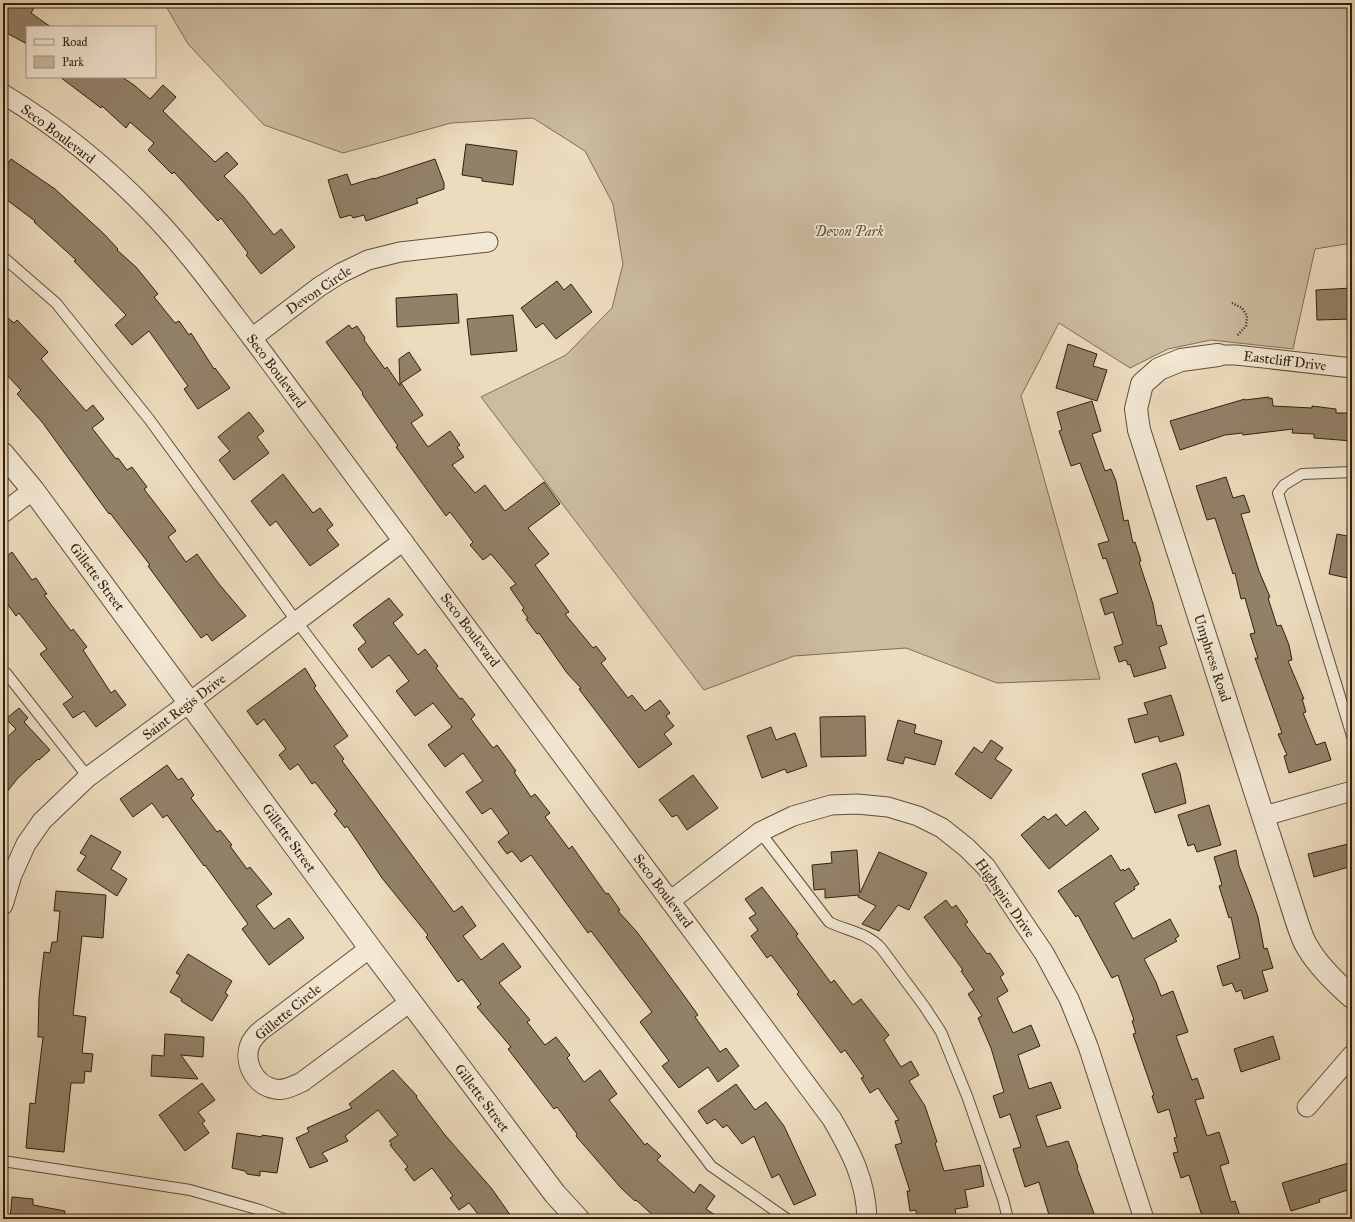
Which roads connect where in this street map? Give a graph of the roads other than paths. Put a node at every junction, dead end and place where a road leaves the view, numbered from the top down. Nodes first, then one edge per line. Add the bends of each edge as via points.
1 (3, 94) edge
2 (488, 242) dead end
3 (3, 258) edge
4 (252, 338) junction
5 (1227, 355) joint
6 (1352, 368) edge
7 (3, 454) edge
8 (1352, 472) edge
9 (33, 490) junction
10 (3, 513) edge
11 (403, 541) junction
12 (297, 622) junction
13 (4, 673) edge
14 (190, 702) junction
15 (1352, 736) edge
16 (88, 777) junction
17 (1352, 790) edge
18 (1264, 816) junction
19 (760, 832) junction
20 (670, 900) junction
21 (3, 905) edge
22 (370, 948) junction
23 (1352, 997) edge
24 (410, 1002) junction
25 (1352, 1055) edge
26 (1307, 1107) dead end
27 (3, 1162) edge
28 (284, 1219) edge
29 (578, 1219) edge
30 (787, 1219) edge
31 (867, 1219) edge
32 (1008, 1219) edge
33 (1144, 1219) edge

1 - 4 street, Seco Boulevard via 47,123 118,181 150,211
2 - 4 street, Devon Circle via 400,252 368,260 319,287
3 - 12 lane via 56,304 71,322 149,419
4 - 11 street, Seco Boulevard
5 - 6 street, Eastcliff Drive
5 - 18 street, Umphress Road via 1181,360 1158,369 1142,384 1136,409 1139,430
7 - 9 street, Gillette Street
8 - 15 lane via 1302,474 1284,485 1278,493
9 - 10 street
9 - 14 street, Gillette Street
11 - 12 street, Saint Regis Drive
11 - 20 street, Seco Boulevard
12 - 14 street, Saint Regis Drive
12 - 30 lane via 711,1166
13 - 16 lane
14 - 16 street, Saint Regis Drive
14 - 22 street, Gillette Street
16 - 21 street, Saint Regis Drive via 42,821 26,844 12,875
17 - 18 street
18 - 23 street, Umphress Road via 1307,948
19 - 20 street, Highspire Drive
19 - 32 lane via 829,922 874,940 941,1032 967,1096
19 - 33 street, Highspire Drive via 794,816 831,805 888,807 918,816 942,828 986,867 1044,953 1069,999 1088,1046
20 - 31 street, Seco Boulevard via 832,1119 849,1148 862,1181
22 - 24 street, Gillette Street
22 - 24 street, Gillette Circle via 259,1032 251,1042 248,1055 249,1066 255,1078 275,1089 288,1088 302,1082
24 - 29 street, Gillette Street via 555,1194
25 - 26 street
27 - 28 lane via 190,1190

